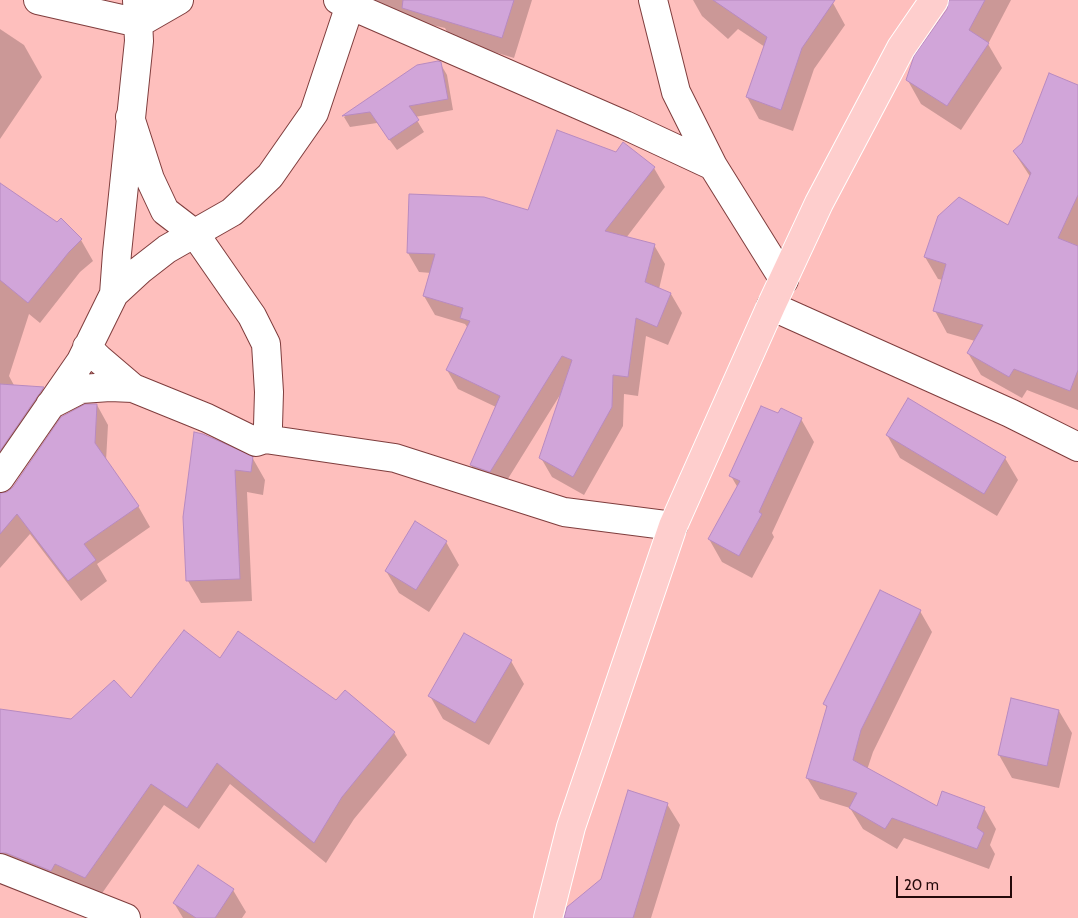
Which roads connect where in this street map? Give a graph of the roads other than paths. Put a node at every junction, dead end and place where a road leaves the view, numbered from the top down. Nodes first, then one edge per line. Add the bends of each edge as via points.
1 (38, 0) edge
2 (179, 0) edge
3 (654, 0) edge
4 (934, 0) edge
5 (344, 2) edge
6 (138, 11) edge
7 (130, 117) junction
8 (713, 166) junction
9 (195, 234) junction
10 (784, 280) junction
11 (114, 294) junction
12 (771, 306) junction
13 (87, 347) junction
14 (133, 388) junction
15 (50, 405) junction
16 (264, 439) junction
17 (1078, 447) edge
18 (0, 478) edge
19 (673, 526) junction
20 (0, 868) edge
21 (126, 918) edge
22 (548, 918) edge

1 - 6 street
2 - 6 street
3 - 8 street via 676,92
4 - 10 main road via 901,48 819,203
5 - 8 street
5 - 9 street via 314,113 270,176 232,212
6 - 7 street via 139,41
7 - 9 street via 150,179 165,211
7 - 11 street
8 - 10 street
9 - 11 street via 167,249
9 - 16 street via 252,316 266,344 270,392
10 - 12 main road
11 - 13 street
12 - 17 street via 1010,413
12 - 19 main road
13 - 14 street
13 - 15 street
14 - 15 street via 80,389
14 - 16 street via 256,442
15 - 18 street
16 - 19 street via 395,458 564,512
19 - 22 main road via 571,827
20 - 21 street

